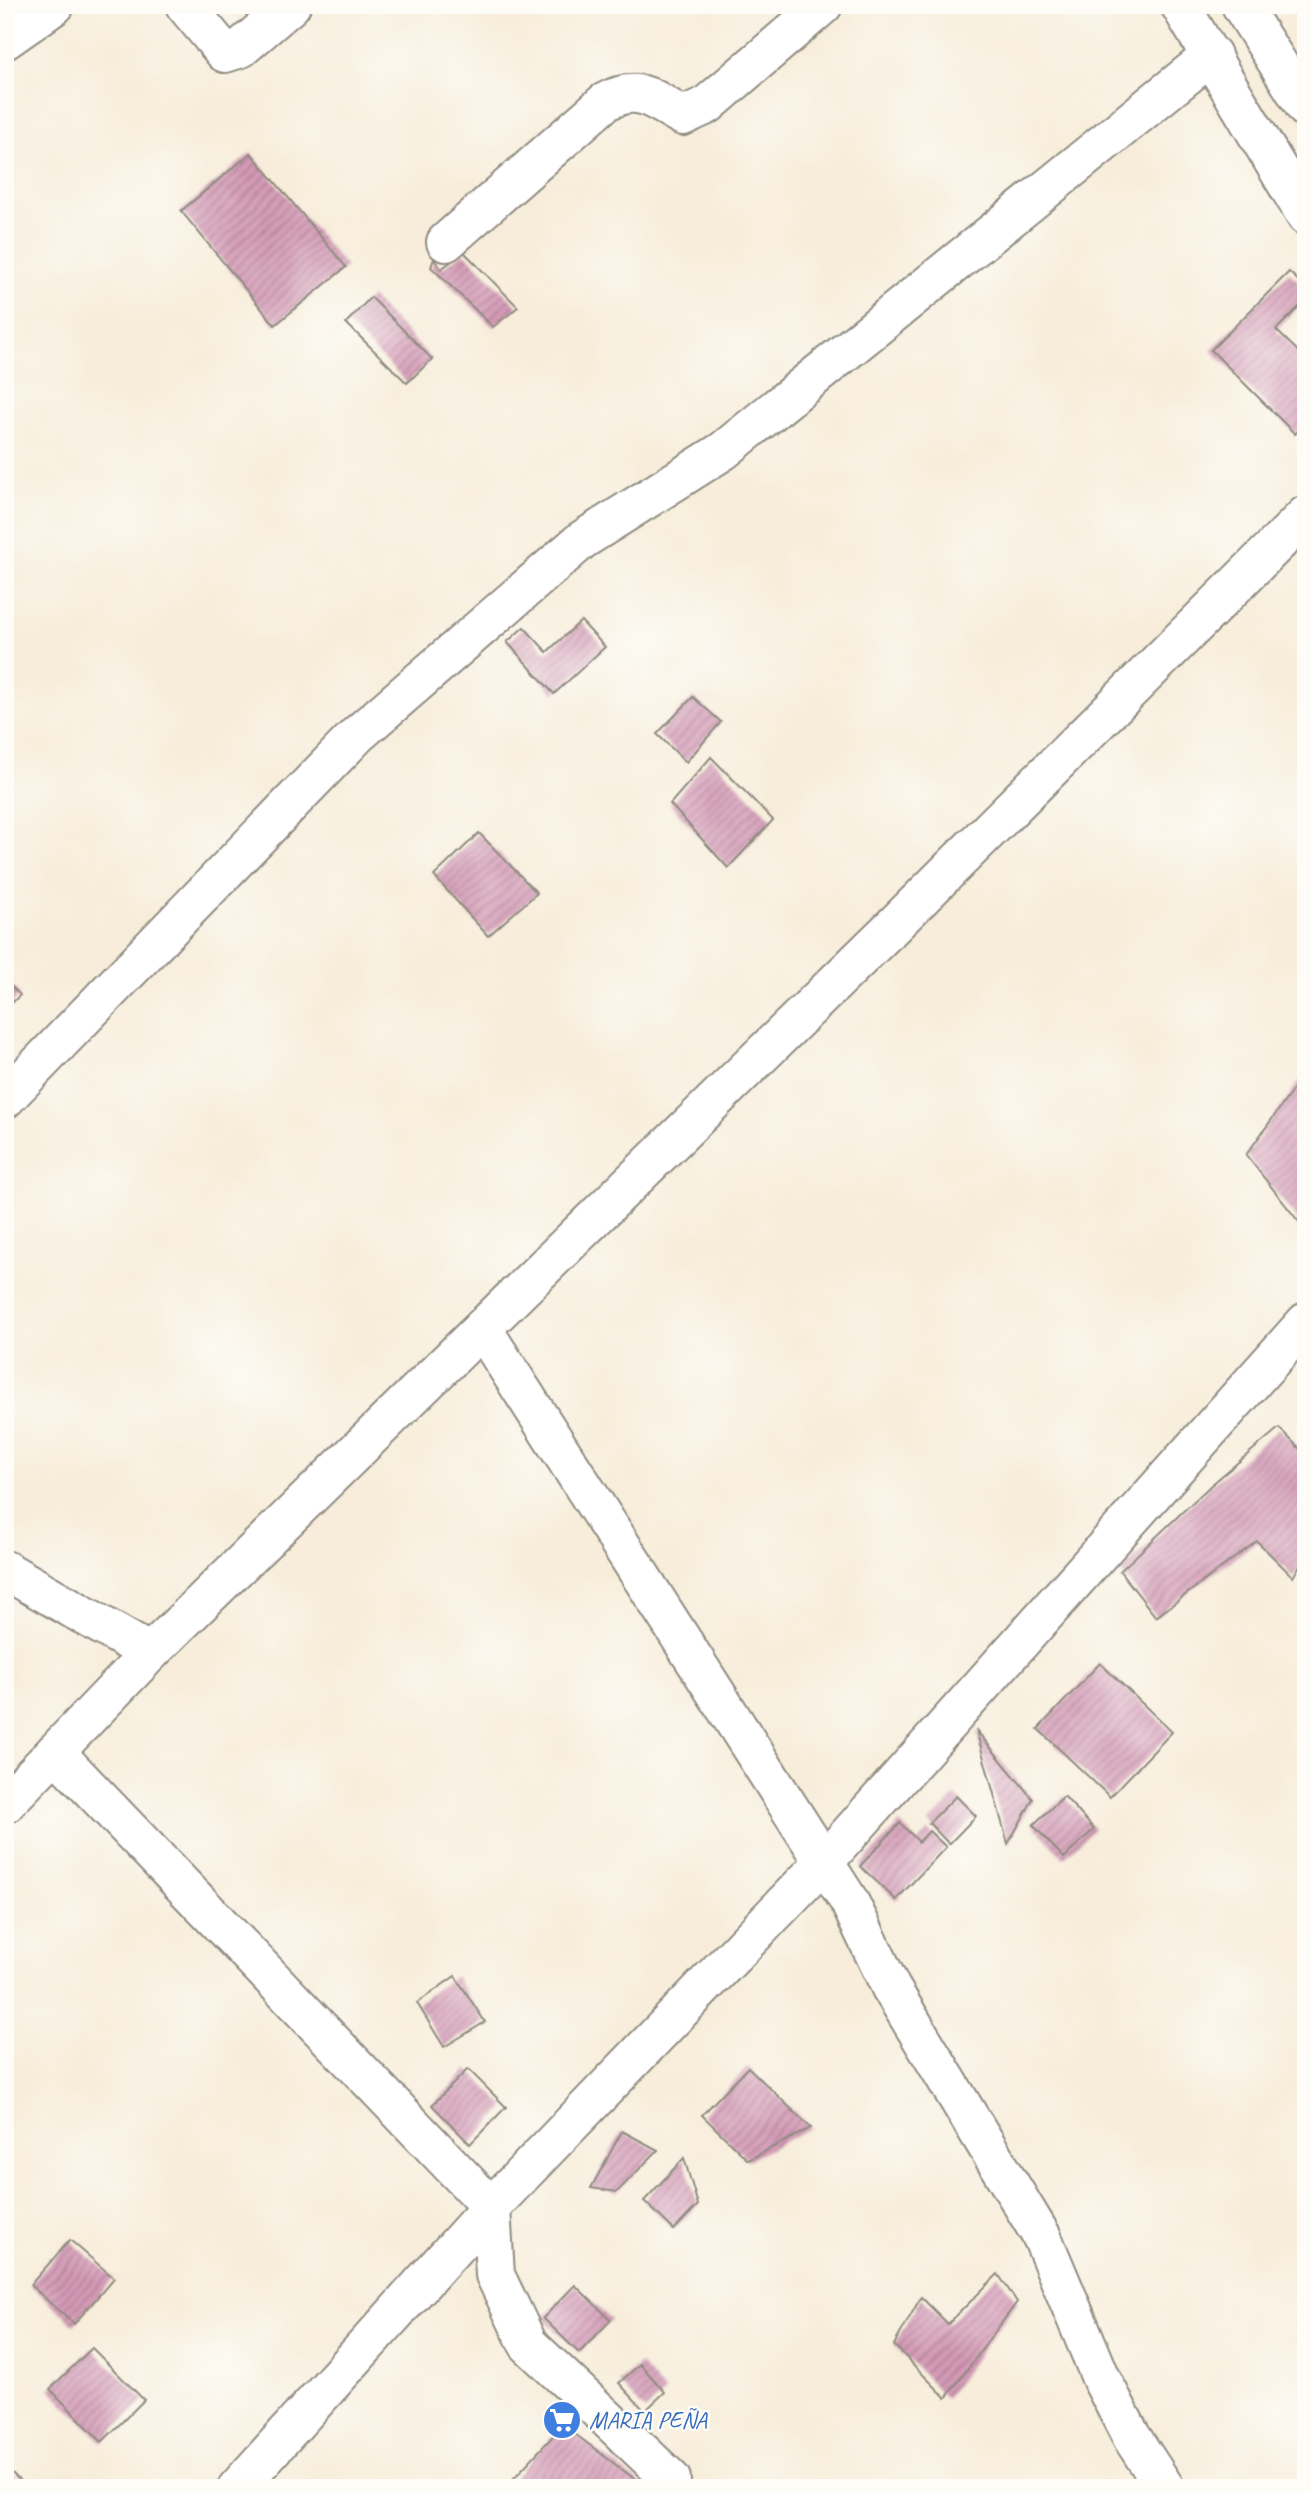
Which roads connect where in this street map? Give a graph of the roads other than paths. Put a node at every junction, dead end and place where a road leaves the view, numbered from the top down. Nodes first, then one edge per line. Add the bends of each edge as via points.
1 (55, 5) edge
2 (185, 5) edge
3 (291, 5) edge
4 (823, 5) edge
5 (1180, 5) edge
6 (1241, 5) edge
7 (5, 40) edge
8 (1212, 55) junction
9 (1306, 108) edge
10 (1306, 216) edge
11 (446, 242) dead end
12 (1306, 514) edge
13 (5, 1099) edge
14 (1306, 1322) edge
15 (482, 1328) junction
16 (5, 1570) edge
17 (150, 1653) junction
18 (55, 1752) junction
19 (5, 1804) edge
20 (825, 1861) junction
21 (491, 2207) junction
22 (237, 2488) edge
23 (670, 2488) edge
24 (1165, 2488) edge

1 - 7 street
2 - 3 street via 225,53 241,48
4 - 11 street via 695,111 683,116 637,91 605,102
5 - 8 street
6 - 9 street
8 - 10 street
8 - 13 street via 723,451 582,540 357,735
12 - 15 street
14 - 20 street
15 - 17 street
15 - 20 street
16 - 17 street
17 - 18 street
18 - 19 street
18 - 21 street
20 - 21 street
20 - 24 street via 891,1988 1042,2237 1101,2378
21 - 22 street
21 - 23 street via 495,2275 528,2344 671,2479

